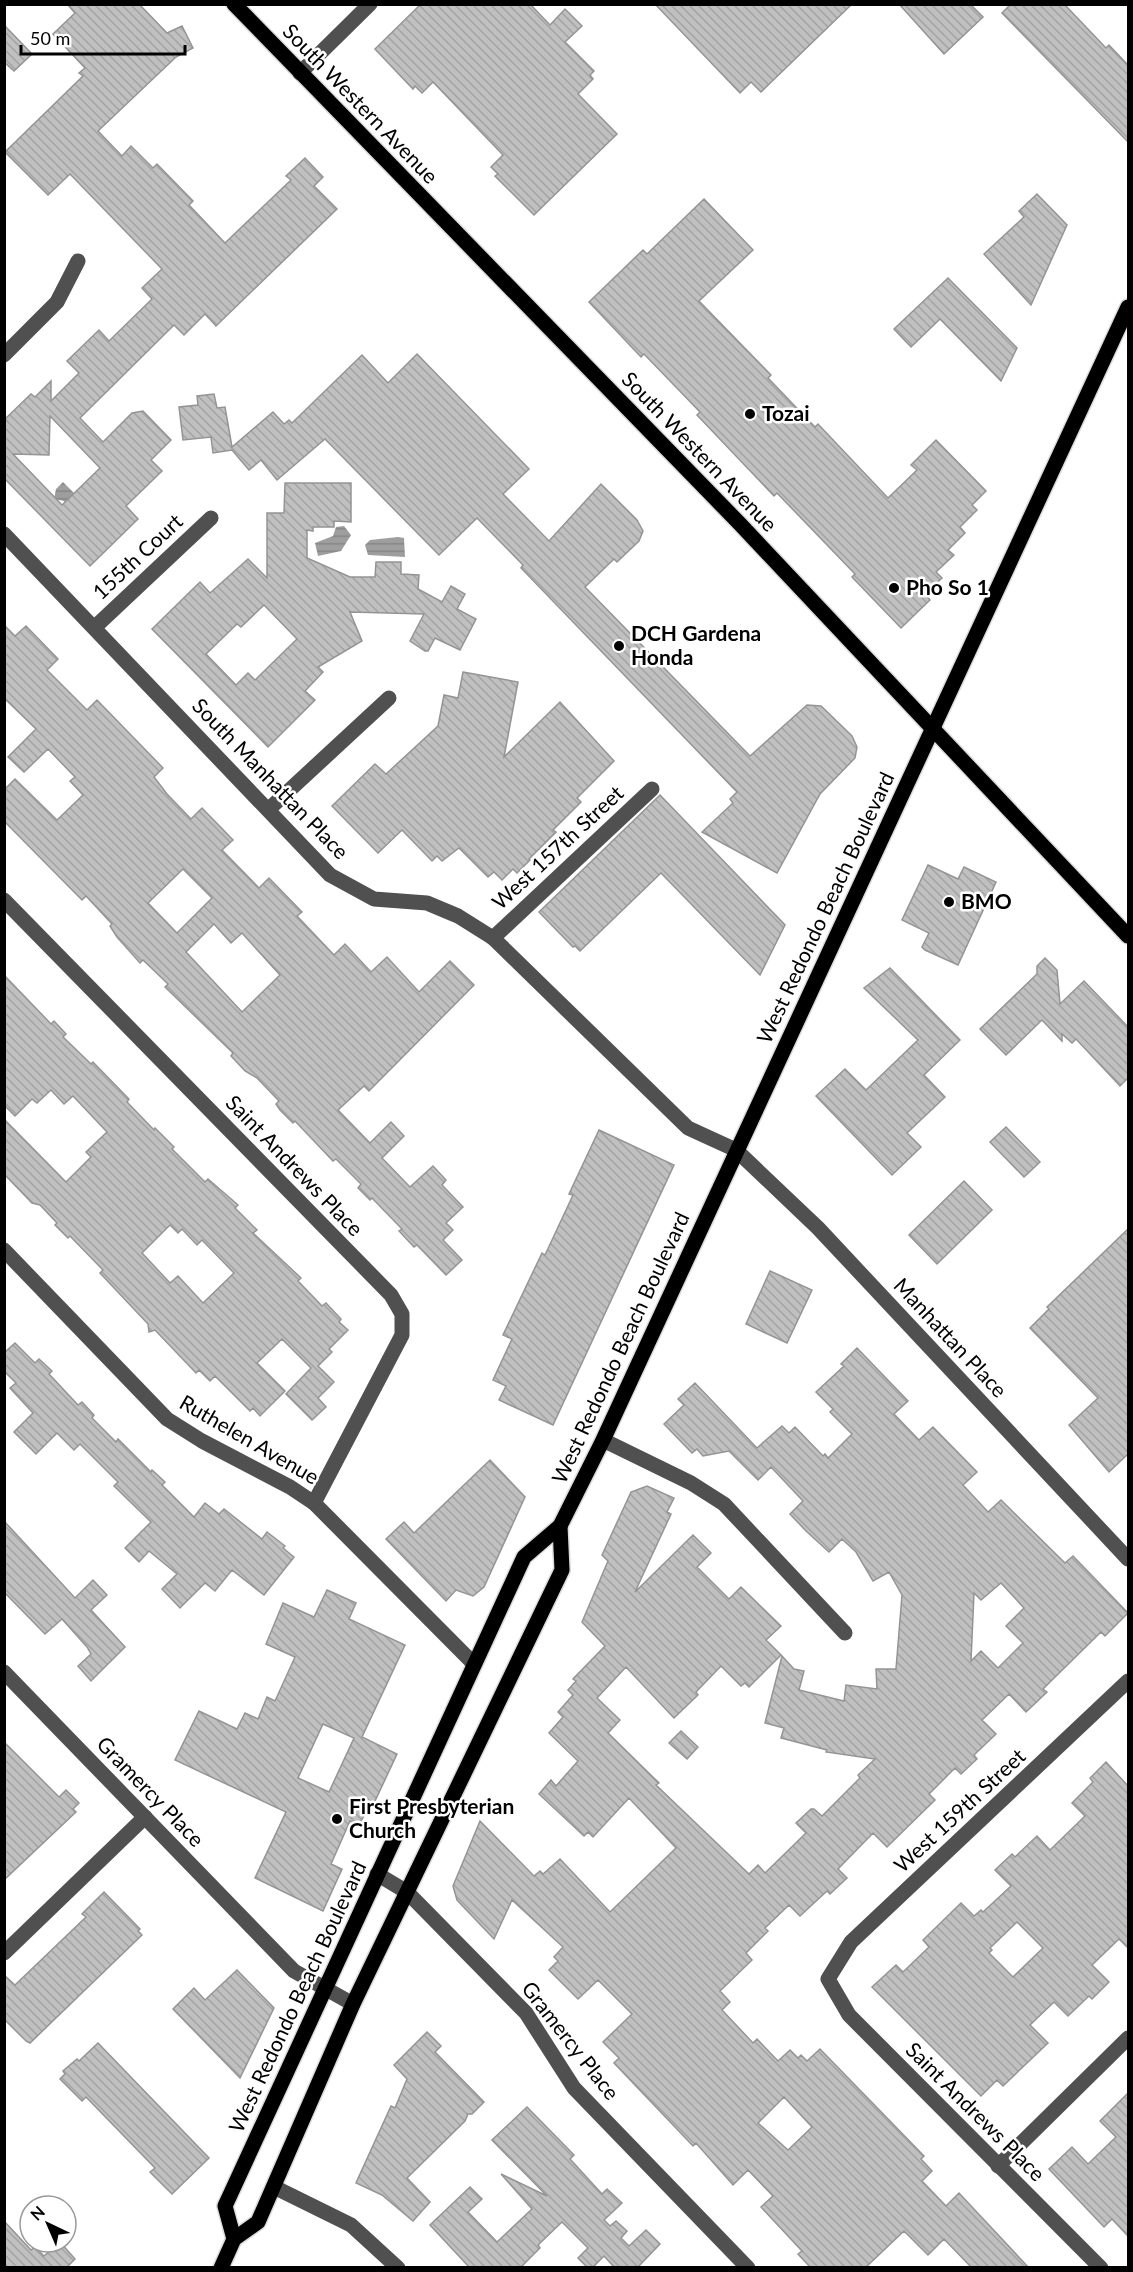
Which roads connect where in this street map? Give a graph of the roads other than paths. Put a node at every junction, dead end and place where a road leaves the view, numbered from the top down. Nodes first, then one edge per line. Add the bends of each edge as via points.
1 (234, 4) edge
2 (369, 4) edge
3 (300, 72) junction
4 (78, 261) dead end
5 (1128, 307) edge
6 (4, 355) edge
7 (211, 518) dead end
8 (4, 534) edge
9 (95, 627) junction
10 (389, 698) dead end
11 (933, 727) junction
12 (652, 789) dead end
13 (269, 809) junction
14 (4, 900) edge
15 (1128, 936) edge
16 (493, 938) junction
17 (736, 1150) junction
18 (4, 1250) edge
19 (603, 1440) junction
20 (314, 1503) junction
21 (560, 1526) junction
22 (1128, 1559) edge
23 (845, 1633) dead end
24 (474, 1664) junction
25 (4, 1672) edge
26 (1128, 1681) edge
27 (145, 1817) junction
28 (378, 1874) junction
29 (406, 1892) junction
30 (4, 1953) edge
31 (828, 1979) joint
32 (326, 1989) junction
33 (353, 2004) junction
34 (1128, 2038) edge
35 (998, 2166) junction
36 (274, 2187) junction
37 (234, 2239) junction
38 (221, 2268) edge
39 (398, 2268) edge
40 (747, 2268) edge
41 (1101, 2268) edge

1 - 3 main road, South Western Avenue
2 - 3 street
3 - 11 main road, South Western Avenue
4 - 6 street via 57,302
5 - 11 main road, West Redondo Beach Boulevard
7 - 9 street, 155th Court
8 - 9 street, South Manhattan Place
9 - 13 street, South Manhattan Place
10 - 13 street
11 - 15 main road, South Western Avenue
11 - 17 main road, West Redondo Beach Boulevard
12 - 16 street, West 157th Street
13 - 16 street, South Manhattan Place via 330,874 374,899 427,903 458,916
14 - 20 street, Saint Andrews Place via 392,1295 402,1314 402,1335
16 - 17 street, South Manhattan Place via 688,1128
17 - 19 main road, West Redondo Beach Boulevard
17 - 22 street, Manhattan Place via 818,1228
18 - 20 street, Ruthelen Avenue via 167,1419
19 - 21 main road, West Redondo Beach Boulevard
19 - 23 street via 691,1483 724,1504
20 - 24 street, Ruthelen Avenue
21 - 24 main road, West Redondo Beach Boulevard via 524,1557
21 - 29 main road, West Redondo Beach Boulevard via 562,1570
24 - 28 main road, West Redondo Beach Boulevard
25 - 27 street, Gramercy Place
26 - 31 street, West 159th Street via 851,1942
27 - 30 street
27 - 32 street, Gramercy Place via 294,1971
28 - 29 street, Gramercy Place
28 - 32 main road, West Redondo Beach Boulevard
29 - 33 main road, West Redondo Beach Boulevard
29 - 40 street, Gramercy Place via 526,2013 574,2088
31 - 35 street, Saint Andrews Place via 849,2015
32 - 33 street, Gramercy Place
32 - 37 main road, West Redondo Beach Boulevard via 225,2206
33 - 36 main road, West Redondo Beach Boulevard
34 - 35 street
35 - 41 street, Saint Andrews Place
36 - 37 main road, West Redondo Beach Boulevard via 258,2222
36 - 39 street via 351,2225
37 - 38 main road, West Redondo Beach Boulevard

